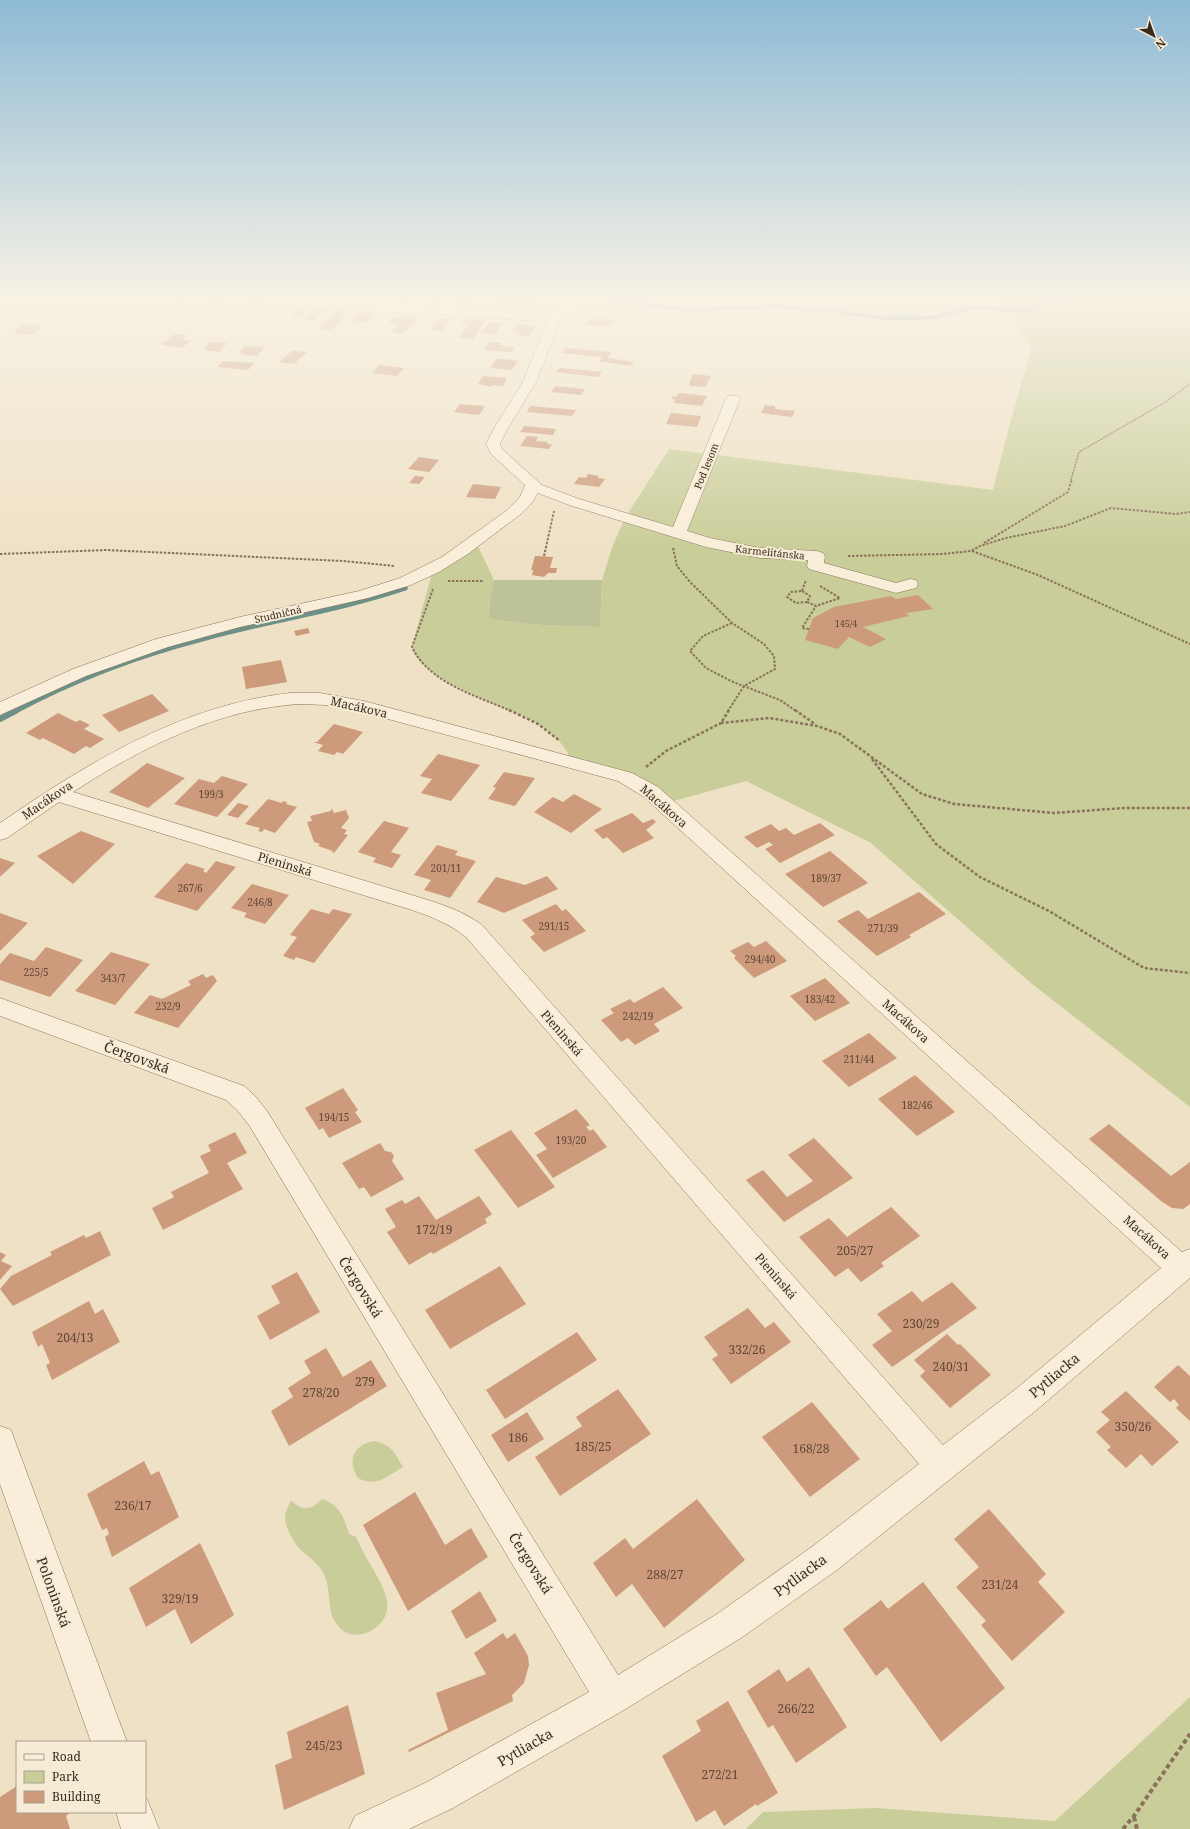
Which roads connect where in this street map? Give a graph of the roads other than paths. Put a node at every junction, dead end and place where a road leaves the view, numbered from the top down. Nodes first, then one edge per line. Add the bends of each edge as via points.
1 (529, 381) edge
2 (733, 399) dead end
3 (533, 485) junction
4 (678, 533) junction
5 (910, 584) dead end
6 (0, 709) edge
7 (56, 794) junction
8 (0, 833) edge
9 (0, 1007) edge
10 (1186, 1264) edge
11 (0, 1441) edge
12 (941, 1466) junction
13 (612, 1698) junction
14 (109, 1741) edge
15 (134, 1813) edge
16 (140, 1829) edge
17 (368, 1829) edge

1 - 3 street via 493,444 496,451
2 - 4 street, Pod lesom
3 - 4 street, Karmelitánska via 574,502
3 - 6 street, Studničná via 528,496 515,510 434,575 362,595 162,642 58,681
4 - 5 street, Karmelitánska via 706,542 760,553 811,578 896,588
7 - 8 street, Macákova
7 - 10 street, Macákova via 136,746 204,718 252,704 313,698 332,700 625,777 651,792
7 - 12 street, Pieninská via 449,914 463,922 479,937
9 - 13 street, Čergovská via 235,1093 246,1103 258,1118
10 - 12 street, Pytliacka via 1028,1398
11 - 14 street, Poloninská
12 - 13 street, Pytliacka via 825,1558 735,1622
13 - 17 street, Pytliacka via 440,1795
15 - 16 street

